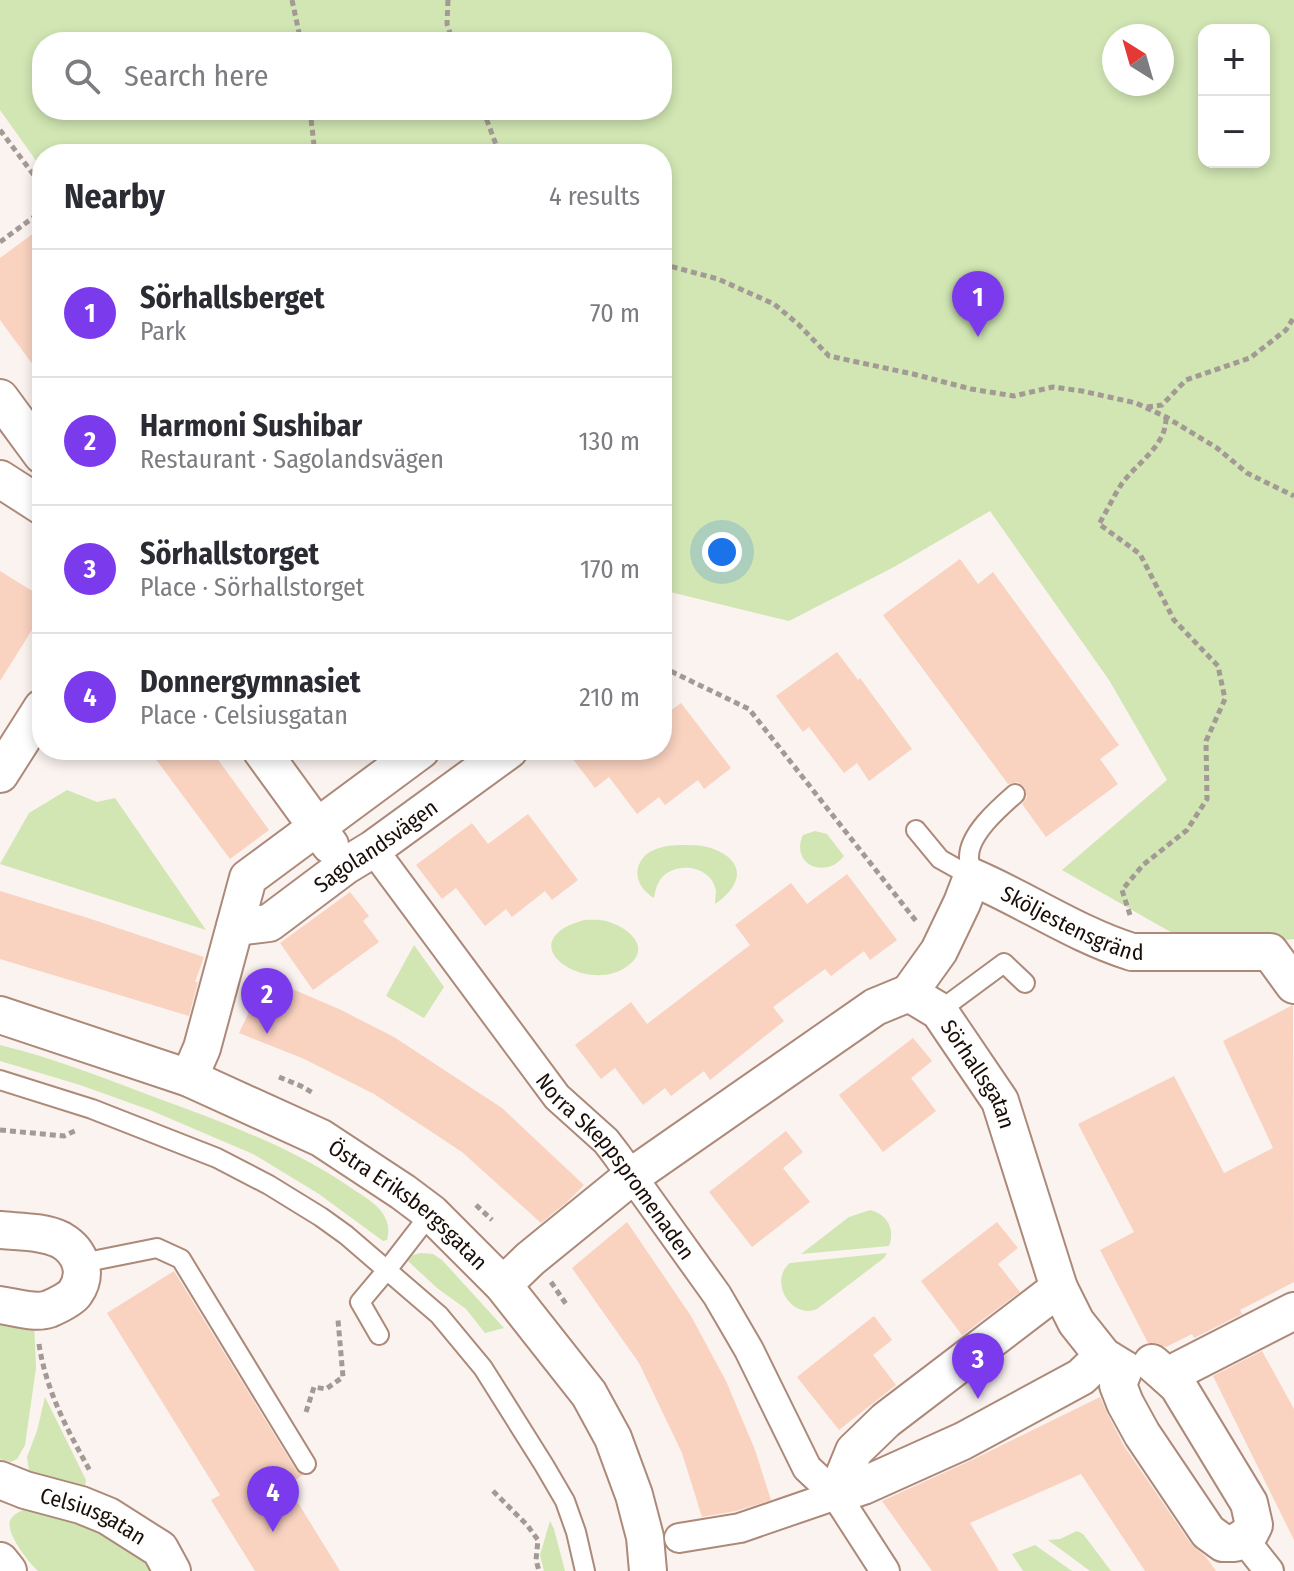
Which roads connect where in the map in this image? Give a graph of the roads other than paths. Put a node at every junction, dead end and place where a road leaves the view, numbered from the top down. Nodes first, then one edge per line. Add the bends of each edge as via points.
1 (0, 398) edge
2 (32, 441) edge
3 (0, 479) edge
4 (32, 500) edge
5 (32, 724) edge
6 (268, 760) edge
7 (407, 760) edge
8 (495, 760) edge
9 (0, 774) edge
10 (1015, 794) dead end
11 (316, 826) junction
12 (916, 830) dead end
13 (359, 858) junction
14 (972, 877) junction
15 (235, 927) junction
16 (1025, 983) dead end
17 (1294, 985) edge
18 (909, 993) junction
19 (939, 1011) junction
20 (0, 1015) edge
21 (189, 1078) junction
22 (0, 1080) edge
23 (632, 1176) junction
24 (431, 1213) junction
25 (0, 1230) edge
26 (82, 1263) junction
27 (387, 1270) junction
28 (503, 1285) junction
29 (1059, 1288) junction
30 (0, 1305) edge
31 (1294, 1311) edge
32 (379, 1335) dead end
33 (1113, 1362) junction
34 (1167, 1376) junction
35 (306, 1464) dead end
36 (0, 1480) edge
37 (836, 1495) junction
38 (679, 1538) dead end
39 (1243, 1538) junction
40 (0, 1561) edge
41 (8, 1571) edge
42 (172, 1571) edge
43 (585, 1571) edge
44 (648, 1571) edge
45 (885, 1571) edge
46 (1269, 1571) edge

1 - 2 street
3 - 4 street
5 - 9 street
6 - 11 street
7 - 11 street
8 - 13 street, Sagolandsvägen
10 - 14 lane via 976,835 968,855
11 - 13 street
11 - 15 street via 248,878
12 - 14 lane via 940,859
13 - 15 street, Sagolandsvägen via 269,923
13 - 23 street, Norra Skeppspromenaden via 557,1097 606,1141
14 - 17 street, Sköljestensgränd via 1132,952 1270,952
14 - 18 street, Sköljestensgränd via 939,951
15 - 21 street
16 - 19 lane via 1004,963
18 - 19 street, Sörhallsgatan
18 - 23 street via 875,1007
19 - 29 street, Sörhallsgatan via 1000,1101
20 - 21 street, Östra Eriksbergsgatan
21 - 24 street, Östra Eriksbergsgatan via 321,1138
22 - 27 lane via 92,1109 255,1177 321,1217
23 - 28 street
23 - 37 street, Norra Skeppspromenaden via 717,1295 807,1468
24 - 27 lane
24 - 28 street, Östra Eriksbergsgatan
25 - 26 street via 58,1239
26 - 30 street via 75,1295 47,1310
26 - 35 lane via 157,1248 181,1259
27 - 32 lane via 360,1302
27 - 43 lane via 439,1315 483,1368 565,1501
28 - 44 street, Östra Eriksbergsgatan via 589,1394 613,1438 634,1495
29 - 33 street, Sörhallsgatan via 1076,1322
29 - 37 street via 886,1420 854,1451
31 - 34 street
33 - 34 street via 1152,1363
33 - 37 street via 963,1441
33 - 39 street via 1125,1403 1142,1434 1208,1532 1223,1543
34 - 39 street via 1249,1503 1254,1525
36 - 42 street, Celsiusgatan via 108,1516 160,1549
37 - 38 street via 740,1528
37 - 45 street, Norra Skeppspromenaden
39 - 46 street
40 - 41 street

